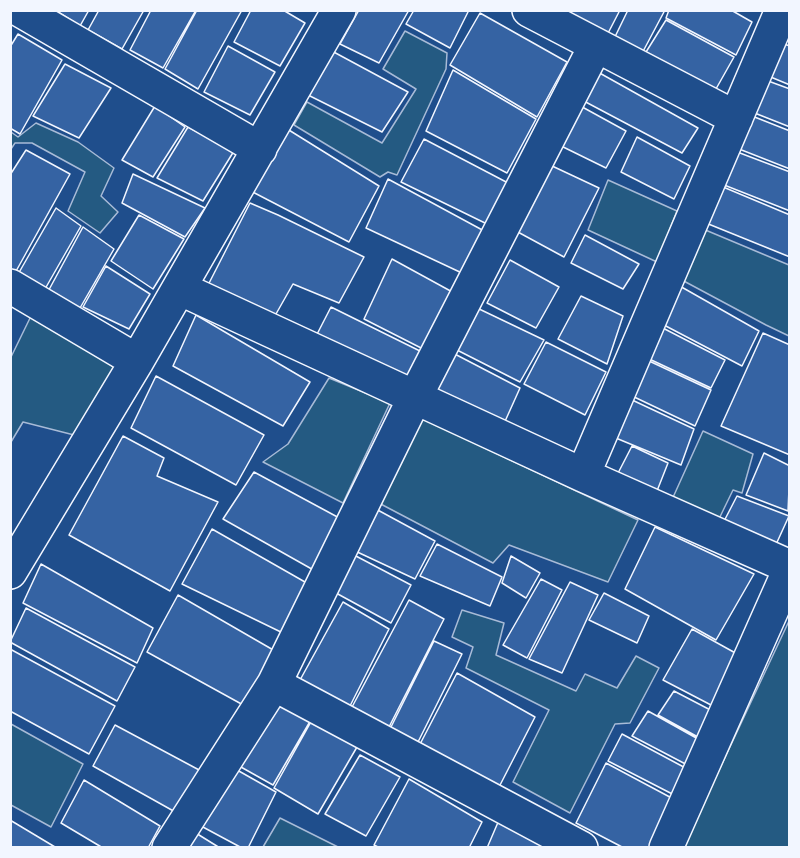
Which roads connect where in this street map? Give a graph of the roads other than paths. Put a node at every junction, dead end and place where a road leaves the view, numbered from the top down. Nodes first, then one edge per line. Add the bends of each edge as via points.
1 (20, 10) edge
2 (339, 10) edge
3 (529, 10) edge
4 (782, 10) edge
5 (596, 45) junction
6 (736, 118) junction
7 (260, 149) junction
8 (10, 286) edge
9 (179, 288) junction
10 (137, 362) junction
11 (415, 397) junction
12 (583, 475) junction
13 (789, 568) edge
14 (10, 572) edge
15 (274, 684) junction
16 (169, 848) edge
17 (581, 848) edge
18 (666, 848) edge

1 - 7 street
2 - 7 street
3 - 5 street
4 - 6 street
5 - 6 street
5 - 11 street
6 - 12 street
7 - 9 street
8 - 10 street
9 - 10 street
9 - 11 street
10 - 14 street
11 - 12 street
11 - 15 street
12 - 13 street
13 - 18 street
15 - 16 street
15 - 17 street

